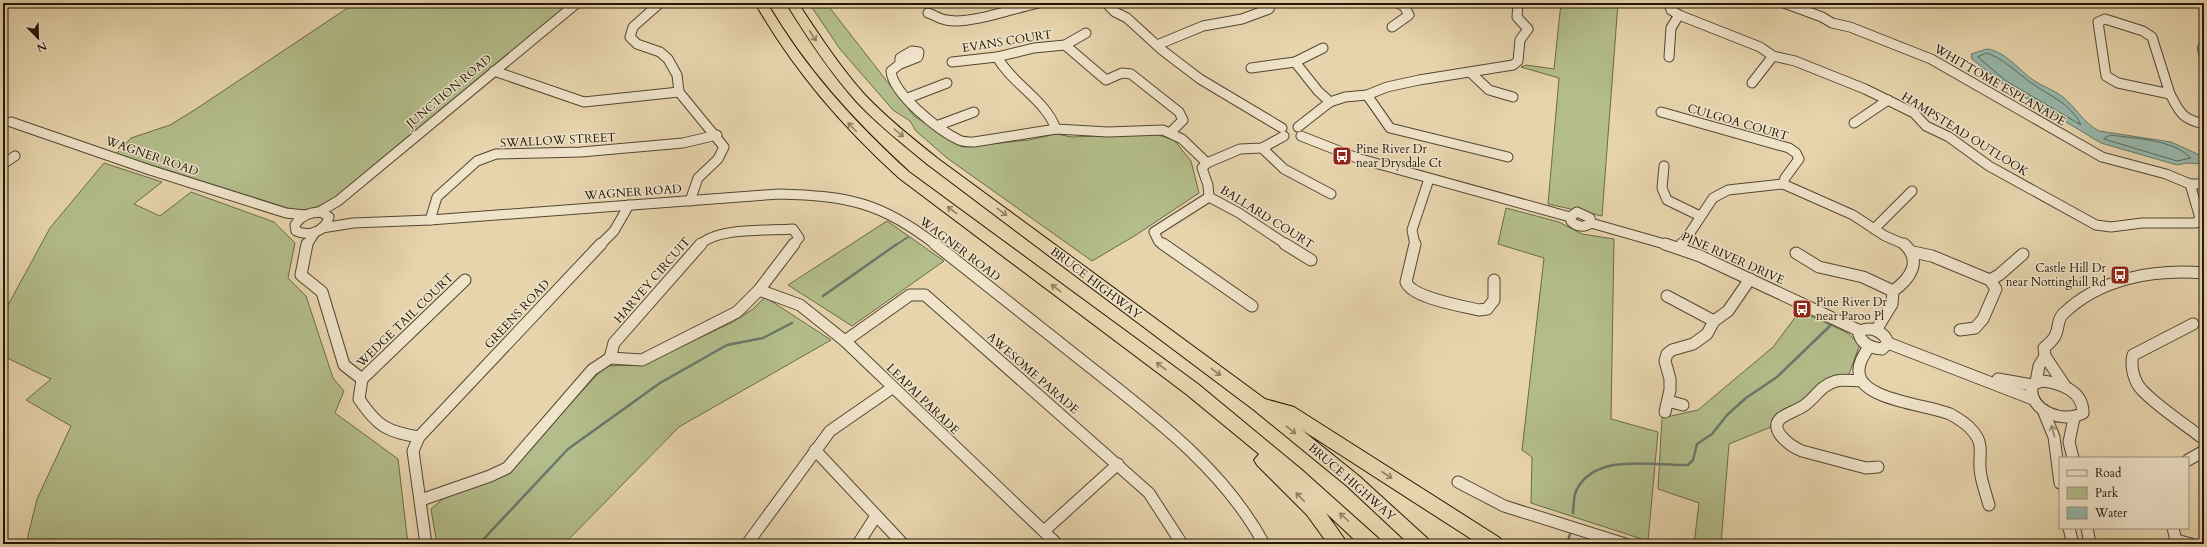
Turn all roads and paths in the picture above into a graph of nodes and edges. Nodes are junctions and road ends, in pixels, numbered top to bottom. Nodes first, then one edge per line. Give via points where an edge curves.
1 (578, 3) edge
2 (660, 3) edge
3 (761, 3) edge
4 (792, 3) edge
5 (1038, 3) edge
6 (1106, 3) edge
7 (1271, 3) edge
8 (1397, 3) edge
9 (1518, 3) edge
10 (1669, 3) edge
11 (1784, 3) edge
12 (1021, 4) edge
13 (928, 13) dead end
14 (1679, 15) junction
15 (1392, 27) dead end
16 (1086, 33) dead end
17 (1065, 45) junction
18 (1157, 45) junction
19 (1322, 48) dead end
20 (1773, 56) junction
21 (997, 57) junction
22 (1669, 57) dead end
23 (952, 62) dead end
24 (1295, 62) junction
25 (900, 64) dead end
26 (1251, 68) dead end
27 (494, 71) junction
28 (1471, 73) junction
29 (947, 83) dead end
30 (1752, 83) dead end
31 (679, 92) junction
32 (2170, 94) junction
33 (1368, 95) junction
34 (1513, 97) dead end
35 (908, 98) junction
36 (1888, 100) junction
37 (1330, 102) junction
38 (974, 112) dead end
39 (1661, 112) dead end
40 (11, 122) dead end
41 (1854, 123) dead end
42 (2204, 124) edge
43 (939, 125) junction
44 (1056, 129) junction
45 (1300, 131) junction
46 (1171, 132) junction
47 (1283, 132) junction
48 (717, 135) junction
49 (1262, 148) junction
50 (15, 156) dead end
51 (1508, 157) dead end
52 (1207, 163) junction
53 (3, 164) edge
54 (1664, 166) dead end
55 (1429, 180) junction
56 (1783, 184) junction
57 (2190, 184) junction
58 (2204, 184) edge
59 (1912, 190) dead end
60 (1331, 194) dead end
61 (1209, 197) junction
62 (338, 201) junction
63 (690, 201) junction
64 (629, 206) junction
65 (319, 212) junction
66 (286, 213) junction
67 (305, 215) junction
68 (1700, 216) junction
69 (329, 217) junction
70 (430, 220) junction
71 (353, 223) junction
72 (296, 224) junction
73 (1874, 229) junction
74 (318, 230) junction
75 (304, 234) junction
76 (306, 245) junction
77 (1680, 248) junction
78 (1913, 252) junction
79 (1796, 253) dead end
80 (2023, 254) dead end
81 (1311, 260) dead end
82 (2204, 273) edge
83 (1750, 279) junction
84 (465, 280) dead end
85 (1494, 280) dead end
86 (1990, 280) junction
87 (759, 290) junction
88 (1893, 291) junction
89 (1667, 296) dead end
90 (1252, 306) dead end
91 (1714, 321) junction
92 (2193, 324) dead end
93 (1876, 330) junction
94 (1960, 330) dead end
95 (1860, 331) junction
96 (845, 340) junction
97 (1888, 343) junction
98 (1869, 346) junction
99 (2045, 356) junction
100 (610, 358) junction
101 (1975, 374) junction
102 (362, 380) junction
103 (1861, 381) junction
104 (2034, 384) junction
105 (2065, 386) junction
106 (892, 388) junction
107 (1192, 389) junction
108 (2033, 399) junction
109 (1260, 405) junction
110 (1683, 405) dead end
111 (2041, 408) junction
112 (2074, 418) junction
113 (419, 437) junction
114 (2203, 437) edge
115 (815, 450) junction
116 (2204, 450) edge
117 (2073, 457) edge
118 (2189, 459) edge
119 (1118, 464) junction
120 (1878, 467) dead end
121 (2059, 475) edge
122 (1458, 482) dead end
123 (421, 500) junction
124 (1990, 505) dead end
125 (876, 516) junction
126 (2069, 529) edge
127 (2087, 529) edge
128 (1044, 531) junction
129 (2175, 537) edge
130 (426, 544) edge
131 (747, 544) edge
132 (858, 544) edge
133 (903, 544) edge
134 (1057, 544) edge
135 (1182, 544) edge
136 (1264, 544) edge
137 (1339, 544) edge
138 (1372, 544) edge
139 (1421, 544) edge
140 (1494, 544) edge
141 (1625, 544) edge
142 (2073, 544) edge
143 (2090, 544) edge
144 (2191, 544) edge

1 - 27 street, JUNCTION ROAD
2 - 31 street via 633,27 630,37 636,44 660,52 670,59 680,86
107 -> 3 highway via 904,175 866,141 810,79 788,49
4 -> 109 highway, BRUCE HIGHWAY via 816,41 861,98 932,162
5 - 12 street
6 - 18 street
7 - 18 street via 1269,9 1257,14 1203,26
8 - 15 street via 1404,6 1409,15
9 - 28 street via 1517,16 1528,29 1520,40 1518,61 1508,66
10 - 14 street, HAMPSTEAD OUTLOOK via 1670,10
11 - 57 street, WHITTOME ESPLANADE via 1931,60 1995,94 2010,106 2028,113 2102,157 2166,174
12 - 13 street via 1006,13 957,20 946,20
14 - 20 street, HAMPSTEAD OUTLOOK via 1760,47
14 - 22 street via 1671,28
16 - 17 street, EVANS COURT
17 - 21 street, EVANS COURT via 1034,48
17 - 46 street via 1106,80 1122,73 1131,74 1179,112 1183,120
18 - 47 street via 1209,85
19 - 24 street
20 - 30 street
20 - 36 street, HAMPSTEAD OUTLOOK via 1795,61
21 - 23 street, EVANS COURT
21 - 44 street via 1005,72 1052,118
24 - 26 street
24 - 37 street
25 - 35 street via 889,75
27 - 31 street via 584,102
27 - 62 street, JUNCTION ROAD
28 - 33 street via 1419,80 1388,87
28 - 34 street via 1488,91
29 - 35 street
31 - 48 street
32 - 32 street via 2152,37 2143,31 2105,19 2099,20 2106,76 2118,83
32 - 42 street via 2180,115
33 - 37 street via 1344,97
33 - 51 street via 1390,128
35 - 43 street via 916,109
36 - 41 street
36 - 57 street, HAMPSTEAD OUTLOOK via 1914,113 1926,126 1949,137 1990,166 2096,226 2196,223 2200,218
37 - 45 street
38 - 43 street
39 - 56 street, CULGOA COURT via 1789,148 1799,158
40 - 66 street, WAGNER ROAD
43 - 44 street via 954,137 966,142
44 - 46 street
45 - 47 street via 1293,138
45 - 47 street via 1290,125
45 - 55 street via 1316,144
46 - 52 street via 1183,139
47 - 49 street
48 - 63 street via 724,147 722,155 700,175 692,190
48 - 70 street, SWALLOW STREET via 683,143 581,152 496,154 477,161 437,197
49 - 52 street via 1240,149
49 - 60 street via 1269,159
50 - 53 street
52 - 61 street via 1202,168
54 - 68 street via 1661,184 1664,197
55 - 77 street, PINE RIVER DRIVE via 1570,217 1571,221 1580,227 1591,223
55 - 85 street via 1412,230 1414,247 1407,274 1408,286 1418,294 1479,310 1492,305
56 - 68 street via 1720,193 1713,198
56 - 73 street via 1853,215
57 - 58 street, WHITTOME ESPLANADE
59 - 73 street
61 - 81 street, BALLARD COURT
61 - 90 street via 1158,229 1154,236
62 - 65 street, JUNCTION ROAD
62 - 69 street, JUNCTION ROAD
63 - 64 street, WAGNER ROAD
63 - 136 street, WAGNER ROAD via 779,194 850,200 883,211 919,232 1140,407 1199,459 1242,506
64 - 70 street, WAGNER ROAD
64 - 113 street, GREENS ROAD via 614,231
65 - 67 street, JUNCTION ROAD
65 - 69 street
66 - 67 street, WAGNER ROAD
66 - 72 street
67 - 72 street
68 - 77 street
69 - 71 street, WAGNER ROAD
69 - 74 street, JUNCTION ROAD
70 - 71 street, WAGNER ROAD
71 - 74 street, WAGNER ROAD
72 - 75 street, JUNCTION ROAD via 296,231
73 - 78 street via 1904,244
74 - 75 street
74 - 76 street, JUNCTION ROAD
75 - 76 street, JUNCTION ROAD
76 - 102 street, JUNCTION ROAD via 301,275 322,292 344,365
77 - 83 street, PINE RIVER DRIVE
78 - 86 street via 1932,256
78 - 88 street via 1915,261 1907,278
79 - 88 street via 1823,269 1860,276
80 - 86 street via 2005,267 2000,275
82 - 99 street via 2185,271 2123,280 2084,298 2061,316 2057,334 2044,348
83 - 91 street via 1728,312
83 - 95 street, PINE RIVER DRIVE
84 - 102 street, WEDGE TAIL COURT
86 - 94 street via 1996,289 1983,319 1975,328
87 - 96 street, LEAPAI PARADE via 800,305
87 - 100 street, HARVEY CIRCUIT via 737,312 642,360
87 - 100 street, HARVEY CIRCUIT via 799,238 793,230 718,234 706,239 614,343
88 - 93 street via 1892,304
89 - 91 street
91 - 110 street via 1706,334 1693,344 1667,354 1670,379 1666,406
92 - 114 street via 2141,350 2133,355 2132,361 2137,384 2141,390
93 - 95 street via 1867,328
93 - 97 street via 1886,337
95 - 98 street via 1861,341
96 - 106 street, LEAPAI PARADE
96 - 119 street, AWESOME PARADE via 910,295 925,295
97 - 98 street via 1882,348
97 - 101 street
98 - 103 street via 1858,368
99 - 104 street
99 - 105 street
100 - 123 street via 592,370 507,468
101 - 104 street
101 - 108 street
102 - 113 street via 359,399 368,414 389,433
103 - 120 street via 1837,381 1819,389 1806,404 1780,419 1777,425 1778,432 1792,447 1802,451 1866,468
103 - 124 street via 1880,394 1952,415 1969,427 1981,443 1980,470
104 - 105 street via 2049,381
104 - 108 street via 2030,389
105 - 112 street via 2083,402 2083,413
106 - 115 street via 830,431
106 - 128 street, LEAPAI PARADE
137 -> 107 highway via 1308,505 1209,410
138 -> 107 highway via 1296,475
108 - 111 street
109 -> 139 highway, BRUCE HIGHWAY via 1353,481
109 -> 140 highway via 1288,412
111 - 112 street via 2057,417
121 -> 111 street via 2053,428
112 - 117 street via 2069,442
113 - 123 street via 413,451
114 - 116 street via 2199,443
115 - 125 street
115 - 131 street
116 - 118 street
119 - 128 street
119 - 135 street, AWESOME PARADE via 1148,493
122 - 141 street via 1504,506
123 - 130 street
125 - 132 street
125 - 133 street
126 - 142 street
127 - 143 street
128 - 134 street, LEAPAI PARADE
129 - 144 street

